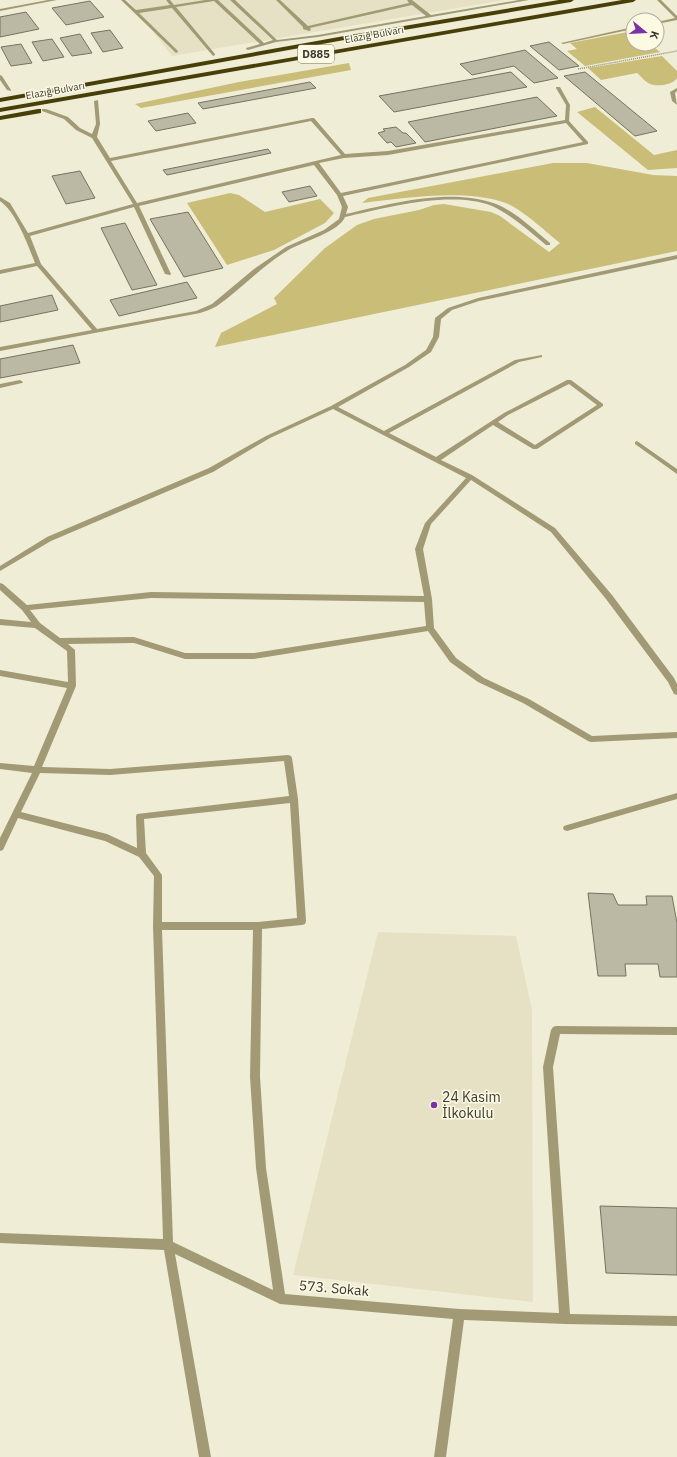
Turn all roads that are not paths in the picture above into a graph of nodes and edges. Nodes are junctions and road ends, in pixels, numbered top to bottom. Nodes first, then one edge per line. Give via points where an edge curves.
1 (55, 0) edge
2 (123, 0) edge
3 (168, 0) edge
4 (214, 0) edge
5 (232, 0) edge
6 (278, 0) edge
7 (491, 0) edge
8 (527, 0) edge
9 (571, 0) edge
10 (633, 0) edge
11 (659, 0) edge
12 (411, 2) edge
13 (496, 4) junction
14 (174, 6) junction
15 (0, 10) edge
16 (135, 12) junction
17 (430, 17) junction
18 (677, 18) edge
19 (665, 21) edge
20 (305, 28) junction
21 (625, 30) edge
22 (318, 36) junction
23 (350, 37) junction
24 (276, 41) junction
25 (563, 43) dead end
26 (262, 44) junction
27 (364, 46) junction
28 (248, 49) junction
29 (176, 52) dead end
30 (213, 55) junction
31 (0, 76) edge
32 (86, 77) dead end
33 (558, 88) dead end
34 (17, 89) dead end
35 (677, 89) edge
36 (9, 90) junction
37 (0, 92) edge
38 (0, 100) edge
39 (96, 101) junction
40 (677, 104) edge
41 (0, 110) edge
42 (44, 110) junction
43 (0, 118) edge
44 (567, 121) junction
45 (94, 137) junction
46 (344, 156) junction
47 (108, 160) junction
48 (315, 162) junction
49 (340, 195) junction
50 (0, 198) edge
51 (136, 205) junction
52 (343, 216) junction
53 (27, 234) junction
54 (548, 244) dead end
55 (677, 257) edge
56 (38, 264) junction
57 (0, 272) edge
58 (168, 274) dead end
59 (96, 331) junction
60 (0, 348) edge
61 (540, 356) dead end
62 (20, 382) dead end
63 (0, 386) edge
64 (333, 407) junction
65 (493, 422) junction
66 (385, 433) junction
67 (637, 443) dead end
68 (436, 460) junction
69 (677, 472) edge
70 (470, 477) junction
71 (0, 569) edge
72 (0, 586) edge
73 (428, 599) junction
74 (25, 608) junction
75 (0, 622) edge
76 (37, 625) junction
77 (430, 628) junction
78 (58, 640) junction
79 (0, 673) edge
80 (72, 686) junction
81 (677, 692) edge
82 (677, 735) edge
83 (0, 766) edge
84 (37, 770) junction
85 (677, 796) edge
86 (294, 799) junction
87 (16, 814) junction
88 (567, 828) dead end
89 (0, 847) edge
90 (142, 854) junction
91 (157, 926) junction
92 (258, 926) junction
93 (677, 1031) edge
94 (0, 1238) edge
95 (168, 1245) junction
96 (280, 1299) junction
97 (459, 1314) junction
98 (565, 1319) junction
99 (677, 1321) edge
100 (205, 1457) edge
101 (440, 1457) edge

1 - 15 street
2 - 16 street
3 - 14 street
4 - 14 street
4 - 26 street
5 - 24 street
6 - 20 street
7 - 13 street
8 - 13 street
9 - 23 highway, Elazığ Bulvarı / D885
10 - 27 highway, Elazığ Bulvarı / D885
11 - 18 street
12 - 17 street
12 - 20 street
13 - 17 street
14 - 16 street
14 - 30 street
16 - 29 street
17 - 22 street
18 - 19 street
20 - 22 street
21 - 25 street
22 - 24 street
23 - 28 highway
23 - 38 highway, Elazığ Bulvarı / D885
24 - 26 street
26 - 28 street
27 - 39 highway via 215,79
27 - 41 highway, Elazığ Bulvarı / D885
28 - 30 highway
30 - 32 highway
31 - 36 street
33 - 44 street via 568,105
34 - 36 highway
35 - 40 street via 672,92
36 - 37 highway
39 - 42 highway
39 - 45 street via 98,124
42 - 43 highway
42 - 45 street via 66,118 78,129
44 - 46 street via 388,153
44 - 49 street via 586,143
45 - 47 street
46 - 47 street via 312,119
46 - 48 street
47 - 51 street
48 - 49 street
48 - 51 street
49 - 52 street via 345,206
50 - 53 street via 8,204
51 - 53 street
51 - 58 street
52 - 54 street via 419,201 472,200 492,205 510,214
52 - 59 street via 342,220 326,231 288,248 256,270 214,306 198,312
53 - 56 street
55 - 64 street via 478,300 450,309 438,318 436,336 429,351
56 - 57 street
56 - 59 street
59 - 60 street
61 - 66 street via 517,361
62 - 63 street
64 - 66 street
64 - 71 street via 268,436 211,470 49,539
65 - 65 street via 535,448 601,405 569,381
65 - 68 street
66 - 68 street
67 - 69 street
68 - 70 street
70 - 73 street via 428,522 419,549
70 - 81 street via 553,530 609,597 671,680
72 - 74 street
73 - 74 street via 152,595
73 - 77 street
74 - 76 street
75 - 76 street
76 - 78 street
77 - 78 street via 254,656 185,656 134,640
77 - 82 street via 453,660 481,680 526,701 591,739
78 - 80 street via 71,650
79 - 80 street
80 - 84 street
83 - 84 street
84 - 86 street via 110,772 288,758
84 - 87 street
85 - 88 street
86 - 90 street via 140,816
86 - 92 street via 302,921
87 - 89 street
87 - 90 street via 106,838
90 - 91 street via 158,875
91 - 92 street
91 - 95 street
92 - 96 street via 255,1077 262,1168
93 - 98 street via 556,1030 548,1067
94 - 95 street, 573. Sokak
95 - 96 street, 573. Sokak
95 - 100 street
96 - 97 street, 573. Sokak
97 - 98 street, 573. Sokak
97 - 101 street
98 - 99 street, 573. Sokak

